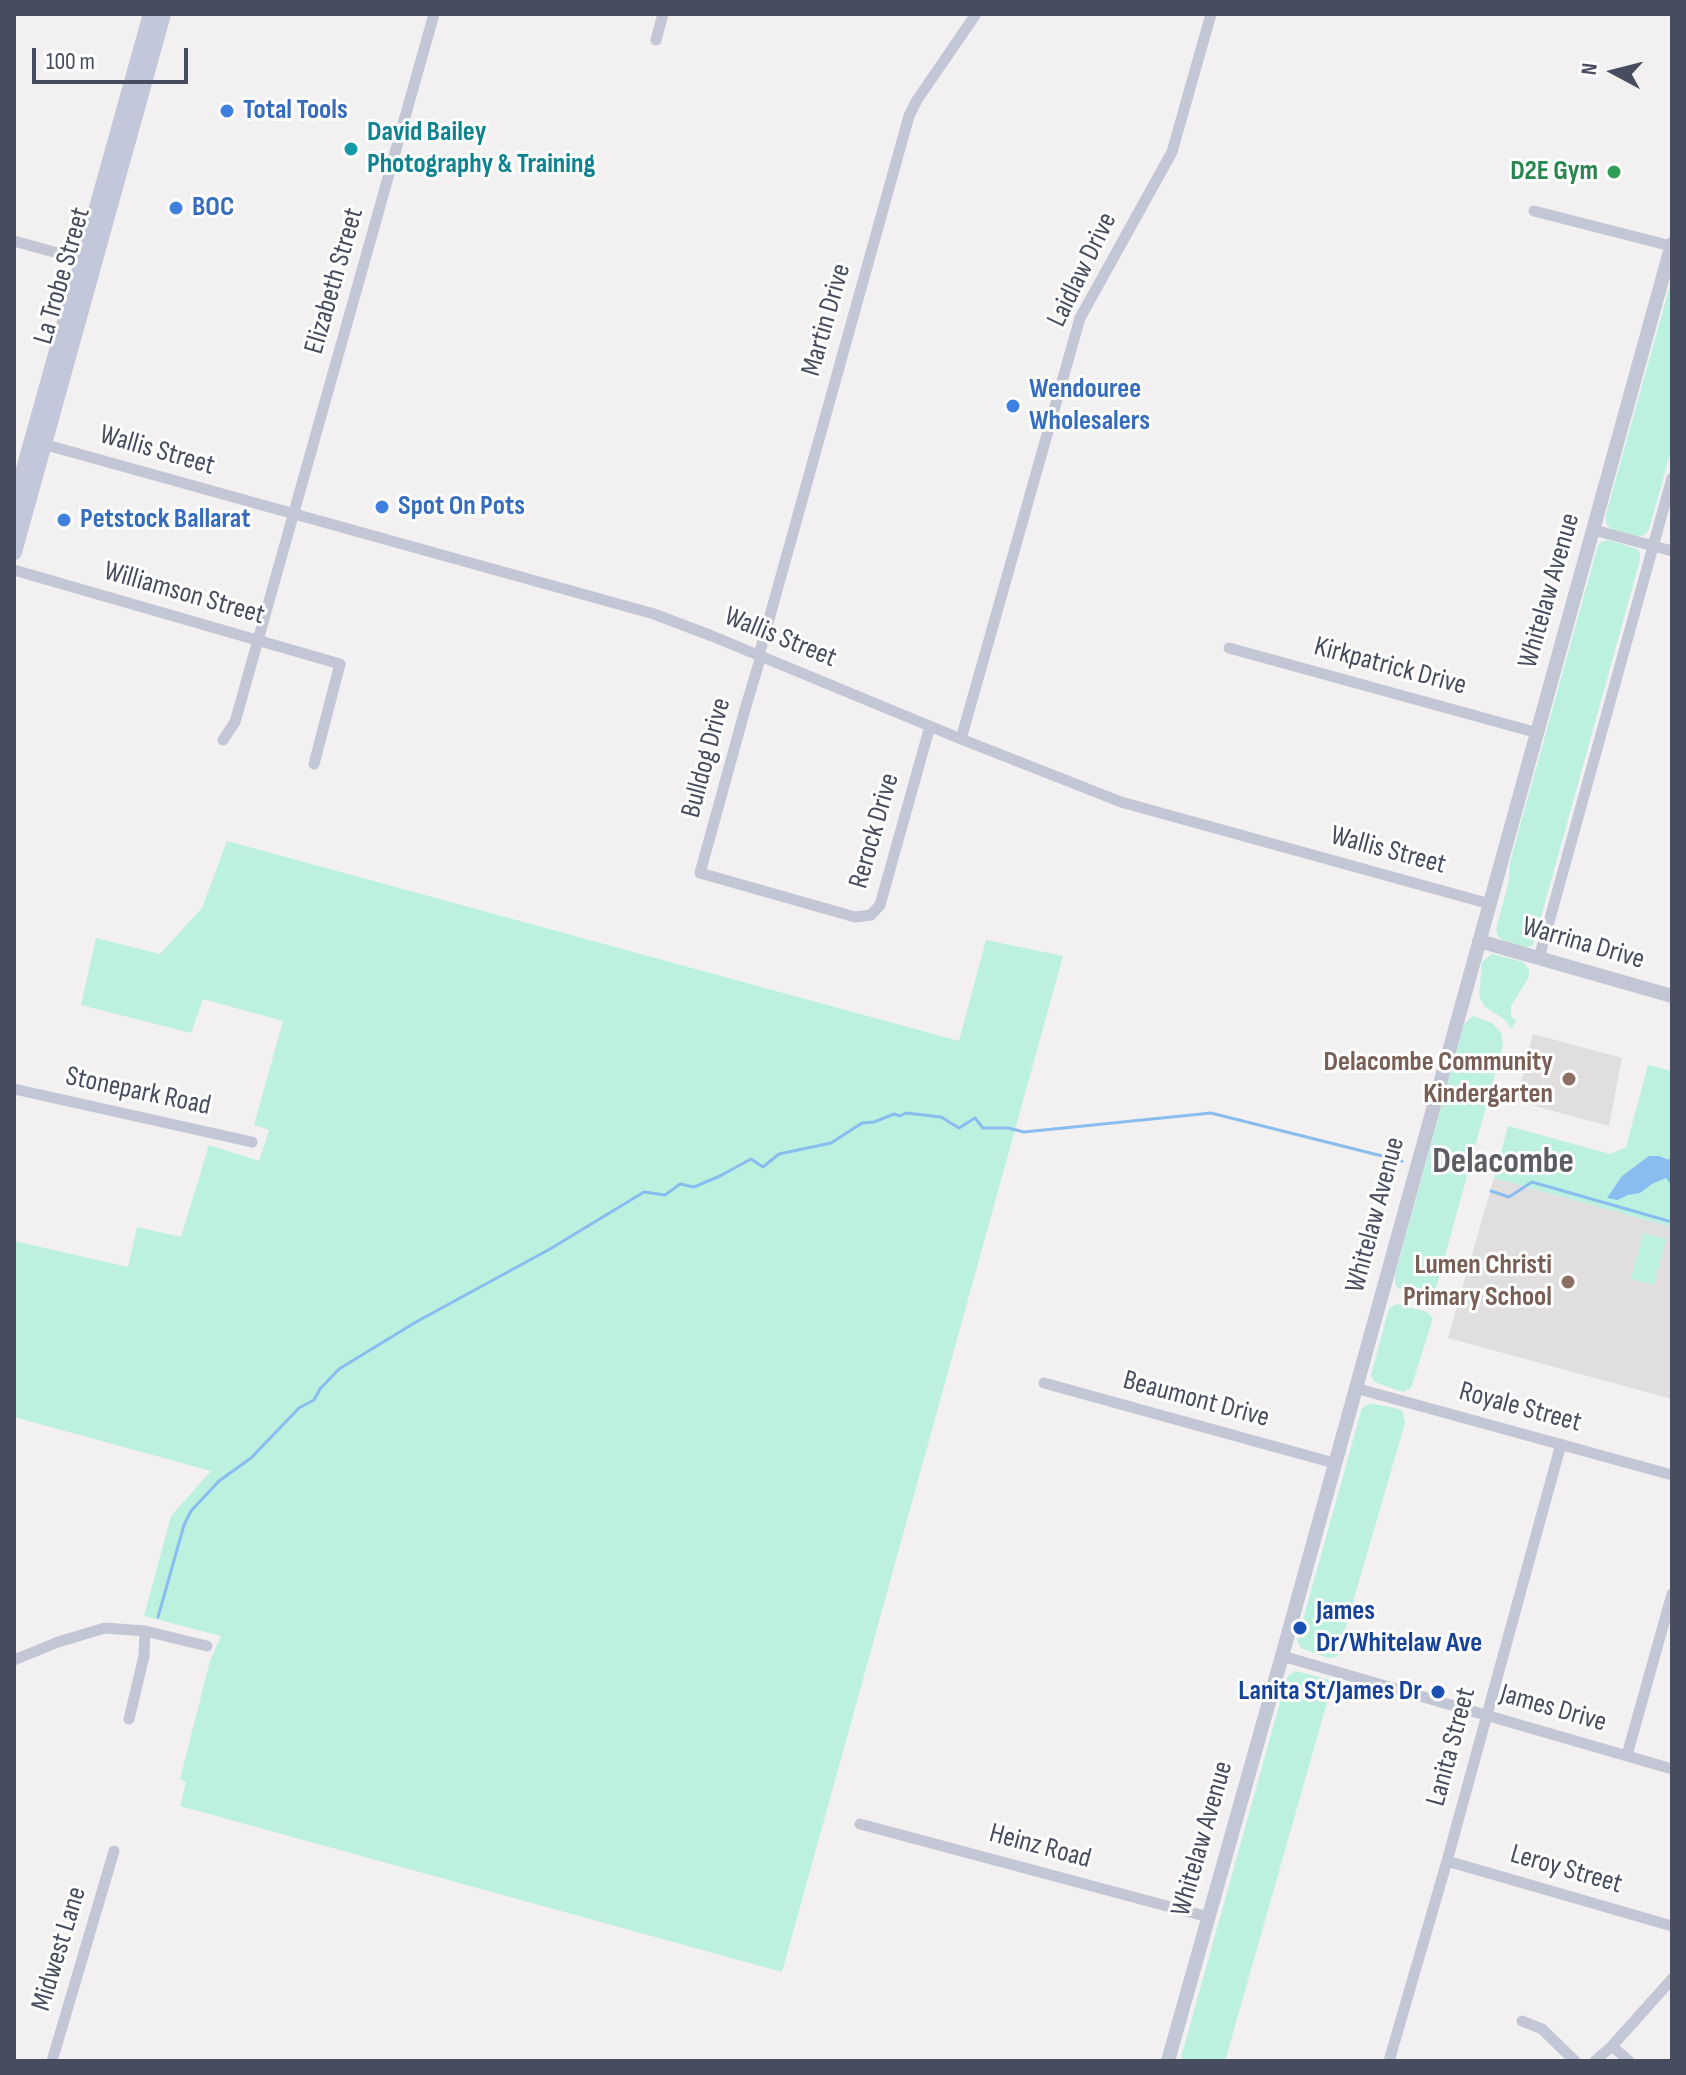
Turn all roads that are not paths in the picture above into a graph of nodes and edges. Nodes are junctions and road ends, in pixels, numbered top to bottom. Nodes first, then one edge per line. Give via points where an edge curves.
1 (151, 14) edge
2 (163, 14) edge
3 (434, 14) edge
4 (663, 14) edge
5 (976, 14) edge
6 (1211, 14) edge
7 (656, 40) dead end
8 (1534, 211) dead end
9 (14, 241) edge
10 (1672, 245) edge
11 (88, 262) junction
12 (37, 443) junction
13 (1672, 478) edge
14 (14, 505) edge
15 (294, 514) junction
16 (1594, 530) junction
17 (1653, 546) junction
18 (1672, 551) edge
19 (14, 552) edge
20 (14, 570) edge
21 (258, 640) junction
22 (1229, 648) dead end
23 (760, 655) junction
24 (930, 726) junction
25 (1538, 733) junction
26 (961, 739) junction
27 (223, 740) dead end
28 (314, 764) dead end
29 (700, 873) joint
30 (1490, 904) junction
31 (1479, 941) junction
32 (1539, 958) junction
33 (1672, 996) edge
34 (14, 1089) edge
35 (252, 1142) dead end
36 (1044, 1383) dead end
37 (1355, 1388) junction
38 (1561, 1444) junction
39 (1334, 1463) junction
40 (1672, 1475) edge
41 (1672, 1594) edge
42 (1669, 1618) edge
43 (145, 1631) junction
44 (207, 1646) dead end
45 (1282, 1656) junction
46 (14, 1660) edge
47 (1486, 1714) junction
48 (129, 1719) dead end
49 (1627, 1755) junction
50 (1672, 1769) edge
51 (860, 1824) dead end
52 (114, 1851) dead end
53 (1447, 1861) junction
54 (1208, 1917) junction
55 (1672, 1926) edge
56 (1672, 1979) edge
57 (1522, 2021) dead end
58 (1612, 2046) junction
59 (52, 2061) edge
60 (1168, 2061) edge
61 (1389, 2061) edge
62 (1575, 2061) edge
63 (1595, 2061) edge
64 (1629, 2061) edge

1 - 11 main road, La Trobe Street
2 - 11 main road, La Trobe Street
3 - 15 street, Elizabeth Street
4 - 7 street
5 - 23 street, Martin Drive via 909,116
6 - 26 street, Laidlaw Drive via 1172,152 1076,327
8 - 10 street
9 - 11 street
10 - 16 street, Whitelaw Avenue
11 - 12 main road, La Trobe Street
12 - 14 main road, La Trobe Street
12 - 15 street, Wallis Street
12 - 19 main road, La Trobe Street
13 - 17 street
15 - 21 street, Elizabeth Street
15 - 23 street, Wallis Street via 654,614
16 - 17 street
16 - 25 street, Whitelaw Avenue
17 - 18 street
17 - 32 street
20 - 21 street, Williamson Street
21 - 27 street, Elizabeth Street via 235,722
21 - 28 street, Williamson Street via 340,664
22 - 25 street, Kirkpatrick Drive
23 - 24 street, Wallis Street
23 - 29 street, Bulldog Drive
24 - 26 street, Wallis Street
24 - 29 street, Rerock Drive via 880,905 871,915 855,917
25 - 30 street, Whitelaw Avenue
26 - 30 street, Wallis Street via 1121,802
30 - 31 street, Whitelaw Avenue
31 - 32 street, Warrina Drive
31 - 37 street, Whitelaw Avenue
32 - 33 street, Warrina Drive
34 - 35 street, Stonepark Road
36 - 39 street, Beaumont Drive
37 - 38 street, Royale Street
37 - 39 street, Whitelaw Avenue
38 - 40 street, Royale Street
38 - 47 street, Lanita Street
39 - 45 street, Whitelaw Avenue
41 - 42 street
42 - 49 street
43 - 44 street
43 - 46 street via 105,1628
43 - 48 street
45 - 47 street, James Drive
45 - 54 street, Whitelaw Avenue
47 - 49 street, James Drive
47 - 53 street, Lanita Street
49 - 50 street, James Drive
51 - 54 street, Heinz Road
52 - 59 street, Midwest Lane
53 - 55 street, Leroy Street
53 - 61 street, Lanita Street
54 - 60 street, Whitelaw Avenue
56 - 58 street
57 - 62 street via 1542,2029
58 - 63 street
58 - 64 street

